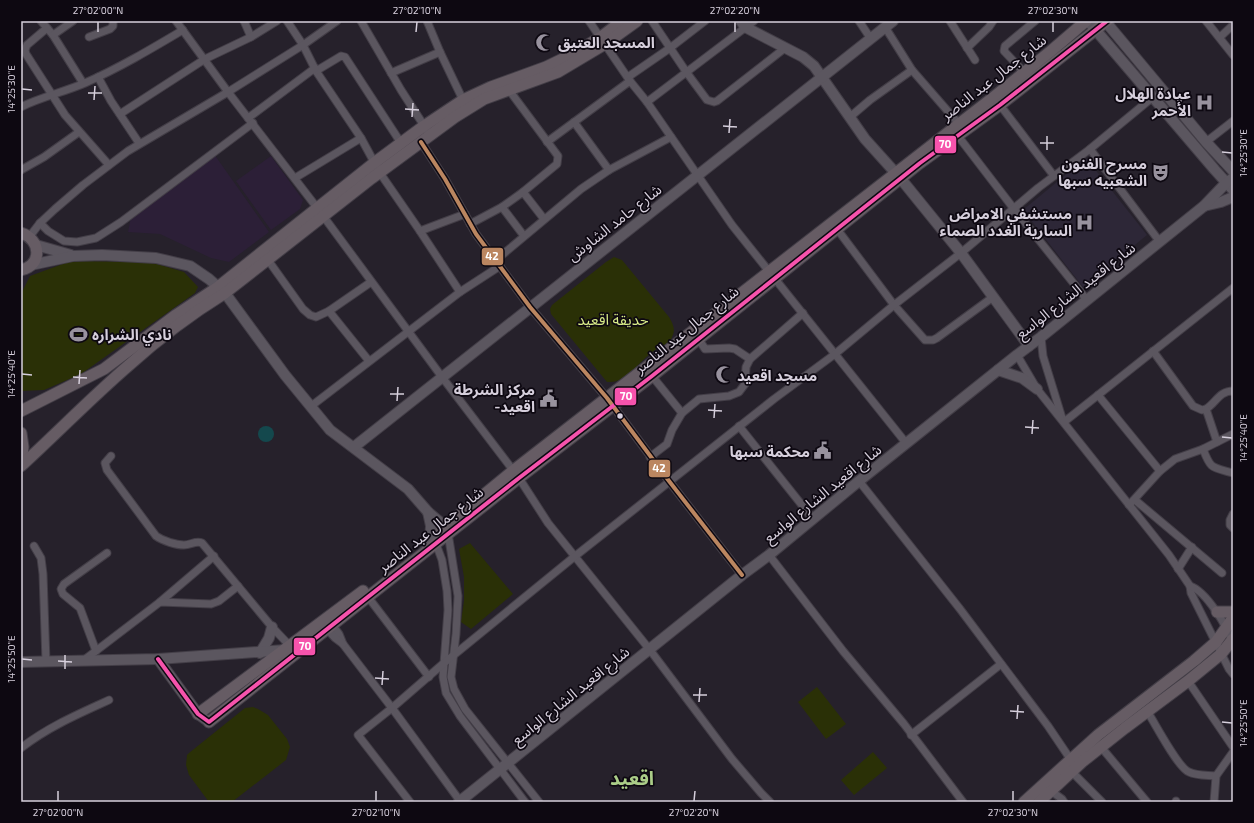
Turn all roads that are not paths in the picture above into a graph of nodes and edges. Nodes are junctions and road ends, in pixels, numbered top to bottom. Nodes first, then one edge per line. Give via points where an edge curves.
1 (41, 21) edge
2 (73, 21) edge
3 (113, 21) edge
4 (176, 21) edge
5 (244, 21) edge
6 (277, 21) edge
7 (287, 21) edge
8 (338, 21) edge
9 (361, 21) edge
10 (427, 21) edge
11 (589, 21) edge
12 (622, 21) edge
13 (637, 21) edge
14 (652, 21) edge
15 (705, 21) edge
16 (754, 21) edge
17 (859, 21) edge
18 (950, 21) edge
19 (993, 21) edge
20 (1035, 21) edge
21 (1087, 21) edge
22 (1106, 21) edge
23 (1206, 21) edge
24 (743, 24) edge
25 (889, 24) edge
26 (1233, 25) edge
27 (47, 28) junction
28 (183, 30) junction
29 (1096, 30) junction
30 (53, 35) junction
31 (89, 37) dead end
32 (251, 37) junction
33 (1220, 37) junction
34 (871, 38) junction
35 (603, 41) junction
36 (303, 45) junction
37 (670, 48) junction
38 (785, 48) junction
39 (967, 48) junction
40 (440, 52) junction
41 (1233, 55) edge
42 (205, 59) junction
43 (975, 60) dead end
44 (315, 70) junction
45 (912, 70) junction
46 (1024, 72) junction
47 (392, 73) junction
48 (687, 73) junction
49 (98, 77) junction
50 (823, 77) junction
51 (629, 79) junction
52 (84, 83) junction
53 (509, 90) junction
54 (228, 92) junction
55 (51, 95) junction
56 (1153, 98) junction
57 (463, 100) junction
58 (647, 102) junction
59 (1000, 105) junction
60 (21, 107) edge
61 (120, 114) junction
62 (850, 117) junction
63 (250, 120) junction
64 (1233, 121) edge
65 (574, 122) junction
66 (959, 124) junction
67 (424, 126) junction
68 (79, 132) junction
69 (958, 136) junction
70 (670, 137) junction
71 (361, 138) junction
72 (426, 139) junction
73 (547, 142) junction
74 (1206, 142) junction
75 (139, 143) junction
76 (401, 143) junction
77 (1090, 149) junction
78 (109, 165) junction
79 (377, 168) junction
80 (21, 170) edge
81 (609, 170) junction
82 (1233, 171) edge
83 (697, 176) junction
84 (898, 176) junction
85 (1054, 176) junction
86 (294, 178) junction
87 (1231, 184) edge
88 (523, 192) junction
89 (1233, 197) edge
90 (1204, 206) junction
91 (502, 207) junction
92 (1014, 209) junction
93 (320, 213) junction
94 (465, 214) junction
95 (544, 219) junction
96 (40, 223) junction
97 (470, 224) junction
98 (836, 229) junction
99 (420, 231) junction
100 (27, 235) edge
101 (524, 236) junction
102 (1160, 242) junction
103 (961, 253) junction
104 (73, 256) junction
105 (268, 260) junction
106 (498, 263) junction
107 (24, 270) edge
108 (771, 275) junction
109 (371, 282) junction
110 (1233, 288) edge
111 (222, 290) junction
112 (460, 292) junction
113 (992, 297) junction
114 (1087, 300) junction
115 (894, 305) junction
116 (530, 307) junction
117 (329, 311) junction
118 (803, 313) junction
119 (408, 332) junction
120 (1041, 337) junction
121 (698, 338) junction
122 (1029, 346) junction
123 (1153, 351) junction
124 (835, 354) junction
125 (1017, 355) junction
126 (750, 359) junction
127 (369, 361) junction
128 (998, 370) junction
129 (652, 376) junction
130 (442, 377) junction
131 (1037, 389) junction
132 (1233, 391) edge
133 (1098, 395) junction
134 (610, 402) junction
135 (310, 407) junction
136 (1206, 409) junction
137 (21, 411) edge
138 (682, 413) junction
139 (1064, 422) junction
140 (739, 426) junction
141 (21, 433) edge
142 (1233, 434) edge
143 (1217, 442) junction
144 (906, 443) junction
145 (354, 447) junction
146 (1203, 449) junction
147 (111, 456) dead end
148 (650, 457) junction
149 (21, 465) edge
150 (1160, 471) junction
151 (1233, 473) edge
152 (517, 474) junction
153 (668, 481) junction
154 (859, 481) junction
155 (1132, 503) junction
156 (428, 512) junction
157 (1233, 514) edge
158 (813, 519) junction
159 (1233, 528) edge
160 (446, 530) junction
161 (433, 541) junction
162 (34, 546) dead end
163 (1192, 547) junction
164 (107, 553) dead end
165 (214, 556) junction
166 (574, 556) junction
167 (769, 556) junction
168 (1178, 569) junction
169 (1222, 573) dead end
170 (742, 575) junction
171 (238, 586) junction
172 (1190, 586) junction
173 (368, 597) junction
174 (160, 602) junction
175 (1216, 612) junction
176 (1233, 612) edge
177 (1233, 618) edge
178 (327, 624) junction
179 (272, 627) junction
180 (1226, 627) junction
181 (1216, 642) junction
182 (1233, 642) edge
183 (650, 650) junction
184 (96, 651) junction
185 (289, 651) junction
186 (260, 653) junction
187 (1221, 654) junction
188 (452, 657) junction
189 (158, 659) junction
190 (84, 661) junction
191 (21, 662) edge
192 (46, 662) junction
193 (444, 663) junction
194 (1001, 664) junction
195 (1233, 674) edge
196 (429, 677) junction
197 (1188, 681) junction
198 (109, 700) dead end
199 (392, 708) junction
200 (1147, 711) junction
201 (198, 714) junction
202 (209, 722) joint
203 (912, 735) junction
204 (1101, 747) junction
205 (1233, 747) edge
206 (21, 748) edge
207 (1233, 752) edge
208 (508, 764) junction
209 (1072, 766) junction
210 (500, 770) junction
211 (1216, 776) junction
212 (1051, 791) junction
213 (410, 802) edge
214 (460, 802) edge
215 (525, 802) edge
216 (539, 802) edge
217 (770, 802) edge
218 (963, 802) edge
219 (1024, 802) edge
220 (1039, 802) edge
221 (1064, 802) edge
222 (1102, 802) edge
223 (1147, 802) edge
224 (1214, 802) edge

1 - 27 street
2 - 30 street
3 - 31 street via 110,29
4 - 28 street
5 - 32 street
6 - 32 street
7 - 36 street
8 - 36 street
9 - 47 street
10 - 40 street
11 - 35 street
12 - 35 main road
13 - 35 main road
14 - 37 street
15 - 37 street
16 - 24 street
17 - 34 street
18 - 39 street
19 - 39 street
20 - 46 street via 1005,46 1004,51
21 - 29 street
21 - 46 main road, شارع جمال عبد الناصر
22 - 29 main road, شارع جمال عبد الناصر
22 - 74 street
23 - 33 street
24 - 38 street
24 - 48 street
25 - 34 street, شارع حامد الشاوش
25 - 45 street
26 - 33 street
27 - 30 street
27 - 55 street via 27,45 25,50
28 - 42 street
28 - 49 street
29 - 56 street
29 - 59 main road, شارع جمال عبد الناصر
30 - 52 street
32 - 42 street
33 - 41 street
34 - 50 street, شارع حامد الشاوش
35 - 51 street
35 - 53 main road via 558,72
35 - 57 main road via 546,68 491,87
36 - 44 street
36 - 54 street
37 - 48 street
37 - 51 street
38 - 48 street via 714,102 708,100
38 - 50 street via 809,61
39 - 43 street
40 - 47 street
40 - 57 street
42 - 54 street
42 - 61 street
44 - 63 street
44 - 71 street
44 - 76 street via 341,56 345,57
45 - 62 street
45 - 66 street
46 - 66 main road, شارع جمال عبد الناصر
47 - 67 street
48 - 58 street
49 - 52 street
49 - 61 street
50 - 62 street
50 - 83 street, شارع حامد الشاوش
51 - 58 street
51 - 65 street
52 - 55 street
53 - 72 main road via 484,99
53 - 73 street
54 - 63 street
54 - 75 street
55 - 60 street
55 - 68 street
56 - 77 street
56 - 87 street
57 - 67 main road
58 - 70 street
59 - 69 main road, شارع جمال عبد الناصر
59 - 85 street
61 - 75 street
62 - 84 street
63 - 86 street
63 - 96 street via 121,222 96,238 77,242 64,241
64 - 74 street
65 - 73 street
65 - 81 street
66 - 84 main road, شارع جمال عبد الناصر
67 - 72 street
67 - 76 main road
68 - 78 street
68 - 80 street
69 - 84 main road, شارع جمال عبد الناصر
69 - 92 street
70 - 81 street
70 - 83 street
71 - 79 street
71 - 86 street
72 - 79 main road
72 - 94 street
73 - 88 street via 558,156 557,164
74 - 82 street
75 - 78 street
76 - 79 main road
77 - 85 street
77 - 102 street
78 - 96 street
79 - 93 main road
79 - 99 street
81 - 95 street
83 - 108 street
83 - 116 street, شارع حامد الشاوش
84 - 98 main road, شارع جمال عبد الناصر
84 - 103 street
84 - 108 main road, شارع جمال عبد الناصر
85 - 92 street
86 - 93 street
87 - 90 street, شارع اقعيد الشارع الواسع
88 - 91 street
88 - 95 street
89 - 90 street
90 - 102 street, شارع اقعيد الشارع الواسع
91 - 97 street
91 - 101 street
92 - 103 street
92 - 114 street
93 - 105 main road
93 - 109 street
93 - 111 main road via 282,236
94 - 97 street
94 - 99 street
95 - 101 street
96 - 100 street
97 - 106 street
98 - 108 main road, شارع جمال عبد الناصر
98 - 115 street
99 - 112 street
100 - 104 street
100 - 107 main road via 36,256
101 - 106 street
102 - 114 street, شارع اقعيد الشارع الواسع
103 - 113 street
103 - 115 street
104 - 107 street
104 - 111 street via 134,256 166,260 190,266
105 - 111 main road
105 - 117 street via 292,295 310,315 316,317
106 - 112 street
106 - 116 street
108 - 118 street
108 - 121 main road, شارع جمال عبد الناصر
108 - 134 main road, شارع جمال عبد الناصر
109 - 117 street
109 - 119 street
110 - 123 street
111 - 135 street
111 - 137 main road via 176,315 104,369
111 - 149 main road via 128,365
112 - 119 street
113 - 115 street via 937,338 929,340 925,340
113 - 122 street
114 - 120 street, شارع اقعيد الشارع الواسع
115 - 124 street
116 - 130 street, شارع حامد الشاوش
116 - 134 street
117 - 127 street
118 - 124 street
118 - 126 street
119 - 127 street
119 - 130 street
120 - 122 street, شارع اقعيد الشارع الواسع
120 - 139 street via 1043,356
121 - 126 street via 705,349 735,349
121 - 129 main road, شارع جمال عبد الناصر
122 - 125 street, شارع اقعيد الشارع الواسع
123 - 133 street
123 - 136 street via 1193,406
124 - 140 street
124 - 144 street
125 - 128 street, شارع اقعيد الشارع الواسع
125 - 131 street
126 - 138 street via 746,368 745,384 739,392 729,396 699,399
127 - 135 street
128 - 131 street via 1022,378
128 - 144 street, شارع اقعيد الشارع الواسع
129 - 134 main road, شارع جمال عبد الناصر
129 - 138 street
130 - 145 street, شارع حامد الشاوش
130 - 152 street
131 - 139 street
132 - 136 street via 1221,394
133 - 139 street
133 - 150 street
134 - 148 street
134 - 152 main road, شارع جمال عبد الناصر
135 - 145 street via 330,430
136 - 143 street
138 - 148 street via 667,444
139 - 155 street
140 - 153 street
140 - 158 street
141 - 149 main road
142 - 143 street
143 - 146 street
144 - 154 street, شارع اقعيد الشارع الواسع
145 - 156 street via 408,489
146 - 150 street via 1175,459
146 - 151 street via 1212,467
147 - 165 street via 105,463 107,470 156,536 184,545 200,542
148 - 153 street
150 - 155 street
152 - 160 main road, شارع جمال عبد الناصر
152 - 166 street via 548,523
153 - 166 street
153 - 170 street
154 - 158 street, شارع اقعيد الشارع الواسع
154 - 194 street
155 - 163 street
155 - 168 street
156 - 160 street
156 - 161 street
157 - 159 street via 1230,525
158 - 167 street, شارع اقعيد الشارع الواسع
160 - 161 main road, شارع جمال عبد الناصر
160 - 188 street via 458,596
161 - 173 main road, شارع جمال عبد الناصر
161 - 178 main road, شارع جمال عبد الناصر
161 - 193 street via 442,560 447,590
162 - 192 street via 41,558 43,574
163 - 168 street
163 - 169 street
164 - 184 street via 64,584 61,589 63,594 80,608
165 - 171 street
165 - 174 street
166 - 183 street
166 - 188 street
167 - 170 street, شارع اقعيد الشارع الواسع
167 - 203 street
168 - 172 street
170 - 183 street, شارع اقعيد الشارع الواسع
171 - 174 street via 211,604
171 - 179 street
172 - 175 street via 1198,588
172 - 181 street via 1191,594
173 - 178 main road, شارع جمال عبد الناصر
173 - 196 street
174 - 184 street
175 - 176 main road
175 - 180 street
177 - 180 main road
178 - 185 main road, شارع جمال عبد الناصر
178 - 199 street via 335,638 343,644
179 - 185 street
179 - 186 street
180 - 181 main road
180 - 182 street
181 - 187 street
181 - 209 main road via 1098,735
182 - 187 main road
183 - 208 street, شارع اقعيد الشارع الواسع
183 - 217 street via 732,759
184 - 190 street
185 - 186 street
185 - 201 main road, شارع جمال عبد الناصر
185 - 202 main road, شارع جمال عبد الناصر
186 - 189 street
187 - 195 street
187 - 197 main road
188 - 193 street
188 - 208 street via 451,677 458,698
189 - 190 street
189 - 201 street
190 - 192 street
191 - 192 street
193 - 196 street
193 - 210 street via 446,693 452,705
194 - 203 street
194 - 209 street via 1048,726
196 - 199 street
197 - 200 main road
197 - 205 street
198 - 206 street via 54,726
199 - 213 street via 358,735
199 - 214 street
200 - 204 main road
200 - 211 street via 1184,769 1190,773
201 - 202 street
203 - 218 street
204 - 209 main road
204 - 223 street
207 - 211 street
208 - 210 street, شارع اقعيد الشارع الواسع
208 - 216 street
209 - 212 main road
209 - 219 main road
209 - 222 street
210 - 214 street, شارع اقعيد الشارع الواسع
210 - 215 street
211 - 224 street
212 - 220 main road
212 - 221 street

